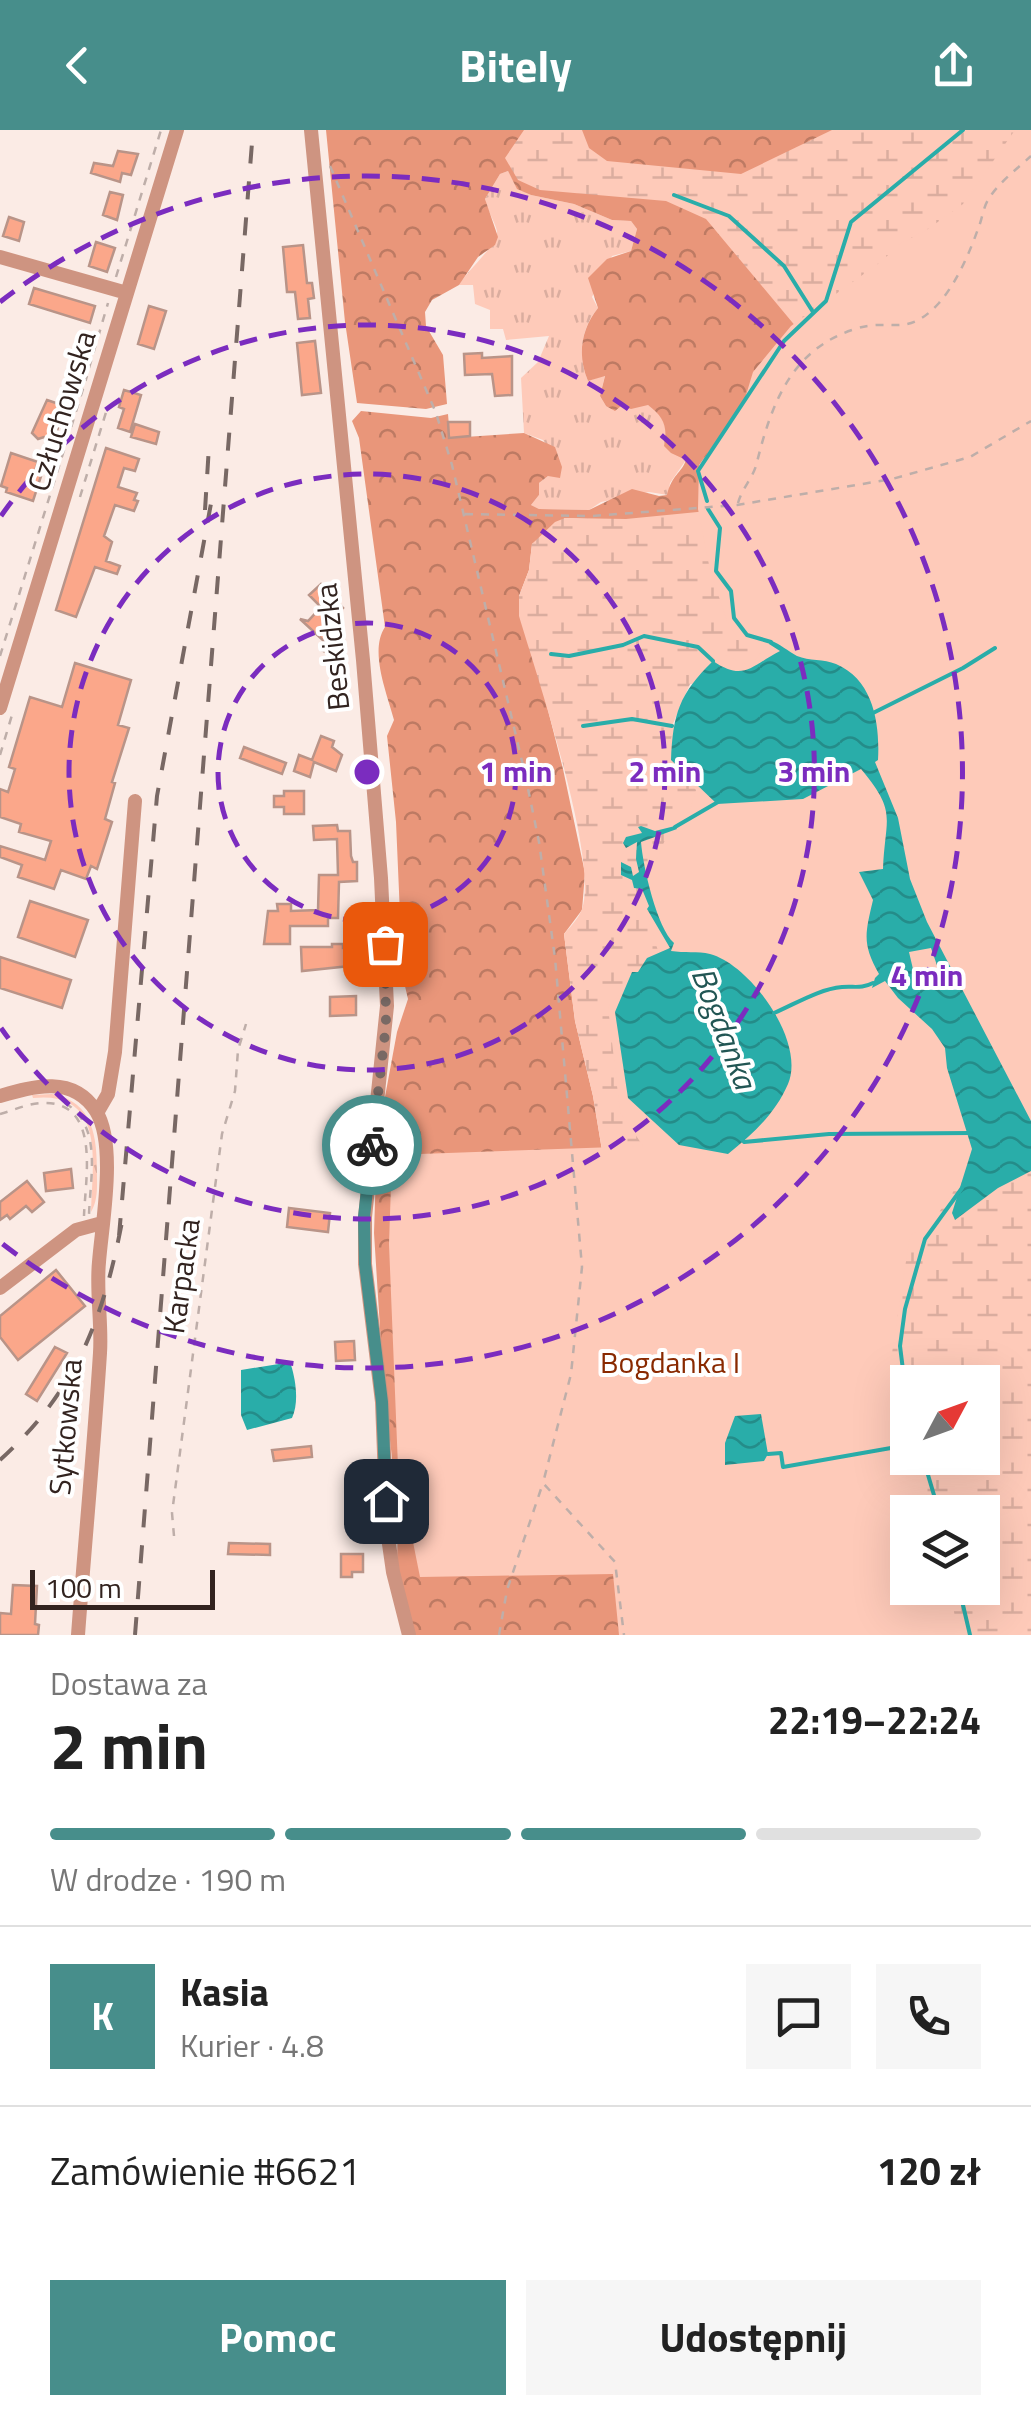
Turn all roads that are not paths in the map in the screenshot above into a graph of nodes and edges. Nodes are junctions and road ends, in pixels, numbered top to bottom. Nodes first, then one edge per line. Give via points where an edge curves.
1 (177, 130) edge
2 (311, 130) edge
3 (0, 256) edge
4 (119, 291) junction
5 (0, 708) edge
6 (134, 801) dead end
7 (0, 1096) edge
8 (97, 1112) junction
9 (92, 1225) junction
10 (0, 1288) edge
11 (78, 1635) edge
12 (408, 1635) edge

1 - 4 street, Człuchowska
2 - 12 street, Beskidzka via 381,878 387,1006 365,1264 382,1402 388,1530
3 - 4 street
4 - 5 street, Człuchowska
6 - 8 street via 116,1052 108,1094
7 - 8 street via 54,1085 78,1094
8 - 9 street, Sytkowska via 105,1147
9 - 10 street
9 - 11 street, Sytkowska via 100,1354

